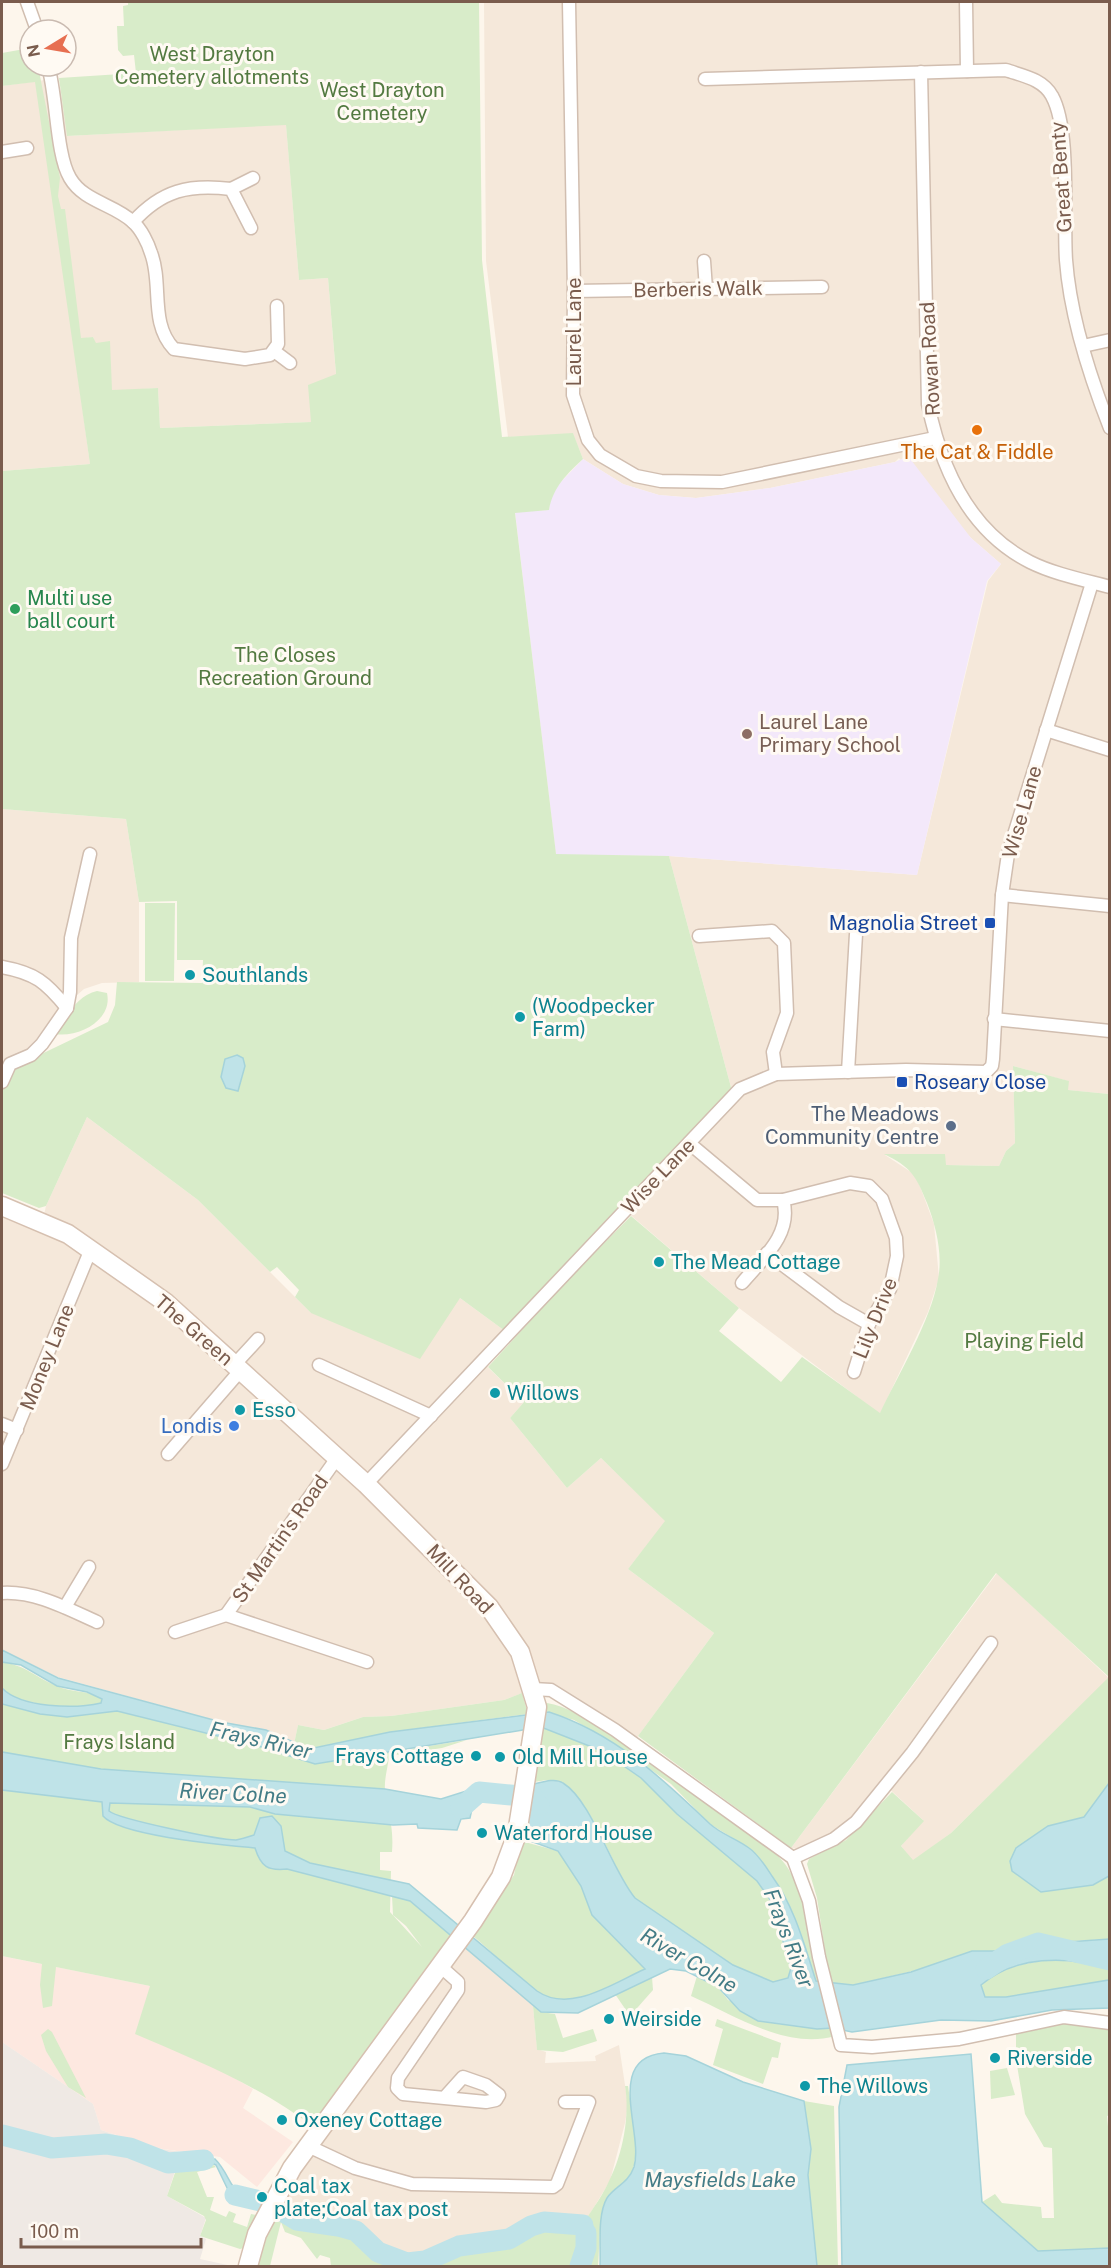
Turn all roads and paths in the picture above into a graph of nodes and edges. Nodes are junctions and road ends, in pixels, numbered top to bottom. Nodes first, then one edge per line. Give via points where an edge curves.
1 (27, 2) edge
2 (569, 2) edge
3 (966, 2) edge
4 (33, 18) edge
5 (967, 71) junction
6 (921, 72) junction
7 (50, 78) edge
8 (705, 79) dead end
9 (27, 148) dead end
10 (2, 152) edge
11 (253, 178) dead end
12 (231, 189) junction
13 (133, 222) junction
14 (251, 228) dead end
15 (704, 261) dead end
16 (822, 287) dead end
17 (706, 289) junction
18 (574, 291) junction
19 (277, 306) dead end
20 (1110, 340) edge
21 (1083, 346) junction
22 (274, 351) junction
23 (290, 363) dead end
24 (1110, 428) edge
25 (935, 438) junction
26 (1092, 583) junction
27 (1110, 587) edge
28 (1046, 730) junction
29 (1110, 750) edge
30 (90, 854) dead end
31 (1002, 895) junction
32 (1110, 906) edge
33 (856, 934) dead end
34 (699, 936) dead end
35 (2, 967) edge
36 (67, 1008) junction
37 (994, 1019) junction
38 (1110, 1031) edge
39 (6, 1063) edge
40 (848, 1072) junction
41 (776, 1074) junction
42 (2, 1082) edge
43 (689, 1143) junction
44 (783, 1200) junction
45 (2, 1206) edge
46 (91, 1249) junction
47 (767, 1252) junction
48 (742, 1282) dead end
49 (869, 1324) junction
50 (258, 1339) dead end
51 (319, 1365) dead end
52 (238, 1368) junction
53 (854, 1372) dead end
54 (431, 1416) junction
55 (2, 1424) edge
56 (17, 1430) junction
57 (168, 1454) dead end
58 (337, 1458) junction
59 (2, 1464) edge
60 (366, 1484) junction
61 (89, 1568) dead end
62 (2, 1593) edge
63 (65, 1607) junction
64 (226, 1615) junction
65 (97, 1622) dead end
66 (175, 1632) dead end
67 (991, 1643) dead end
68 (367, 1662) dead end
69 (535, 1698) junction
70 (793, 1858) junction
71 (440, 1966) junction
72 (1110, 2023) edge
73 (445, 2097) dead end
74 (565, 2102) dead end
75 (308, 2146) junction
76 (248, 2266) edge

1 - 4 street
2 - 18 street, Laurel Lane
3 - 5 street
5 - 6 street, Great Benty
5 - 21 street, Great Benty via 1006,70 1040,82 1053,96 1065,168 1066,261
6 - 8 street, Great Benty
6 - 25 street, Rowan Road via 928,404
7 - 13 street via 70,179 91,199
9 - 10 street
11 - 12 street
12 - 13 street via 187,188 172,193 158,198
12 - 14 street
13 - 22 street via 153,259 161,325 174,349 244,358 258,358
15 - 17 street
16 - 17 street, Berberis Walk
17 - 18 street, Berberis Walk
18 - 25 street, Laurel Lane via 573,395 588,440 600,455 636,476 661,481 722,482
19 - 22 street via 278,340
20 - 21 street
21 - 24 street, Great Benty
22 - 23 street
25 - 26 street, Rowan Road via 953,485 1002,545 1031,562
26 - 27 street, Rowan Road
26 - 28 street, Wise Lane
28 - 29 street
28 - 31 street, Wise Lane via 1008,854
30 - 36 street via 71,938
31 - 32 street
31 - 37 street, Wise Lane
33 - 40 street
34 - 41 street via 772,931 784,943 787,1014 773,1052
35 - 36 street via 48,984
36 - 39 street via 31,1055
37 - 38 street
37 - 40 street, Wise Lane via 993,1062 986,1072
39 - 42 street
40 - 41 street, Wise Lane
41 - 43 street, Wise Lane via 740,1089
43 - 44 street, Lily Drive via 748,1195 757,1200
43 - 54 street, Wise Lane
44 - 47 street via 786,1222
44 - 49 street, Lily Drive via 850,1184 869,1186 882,1199 896,1238 897,1256 890,1289
45 - 46 street, The Green via 68,1234
46 - 52 street, The Green via 165,1302
46 - 56 street, Money Lane
47 - 48 street
47 - 49 street via 838,1307
49 - 53 street, Lily Drive
50 - 52 street
51 - 54 street
52 - 57 street
52 - 58 street, The Green
54 - 60 street, Wise Lane
55 - 56 street
56 - 59 street, Money Lane
58 - 60 street, The Green
58 - 64 street, St Martin's Road
60 - 69 street, Mill Road via 489,1607 520,1652
61 - 63 street
62 - 63 street via 21,1592
63 - 65 street
64 - 66 street
64 - 68 street, St Martin's Road
67 - 70 street via 912,1753 855,1822 834,1839
69 - 70 street via 551,1690 615,1730
69 - 71 street via 517,1834 501,1877
70 - 72 street via 809,1900 841,2045 872,2047 959,2039 1064,2017
71 - 73 street via 458,1982 458,1990 396,2082 403,2094
71 - 75 street
74 - 75 street via 589,2103 554,2187 412,2184 355,2168
75 - 76 street via 271,2204

